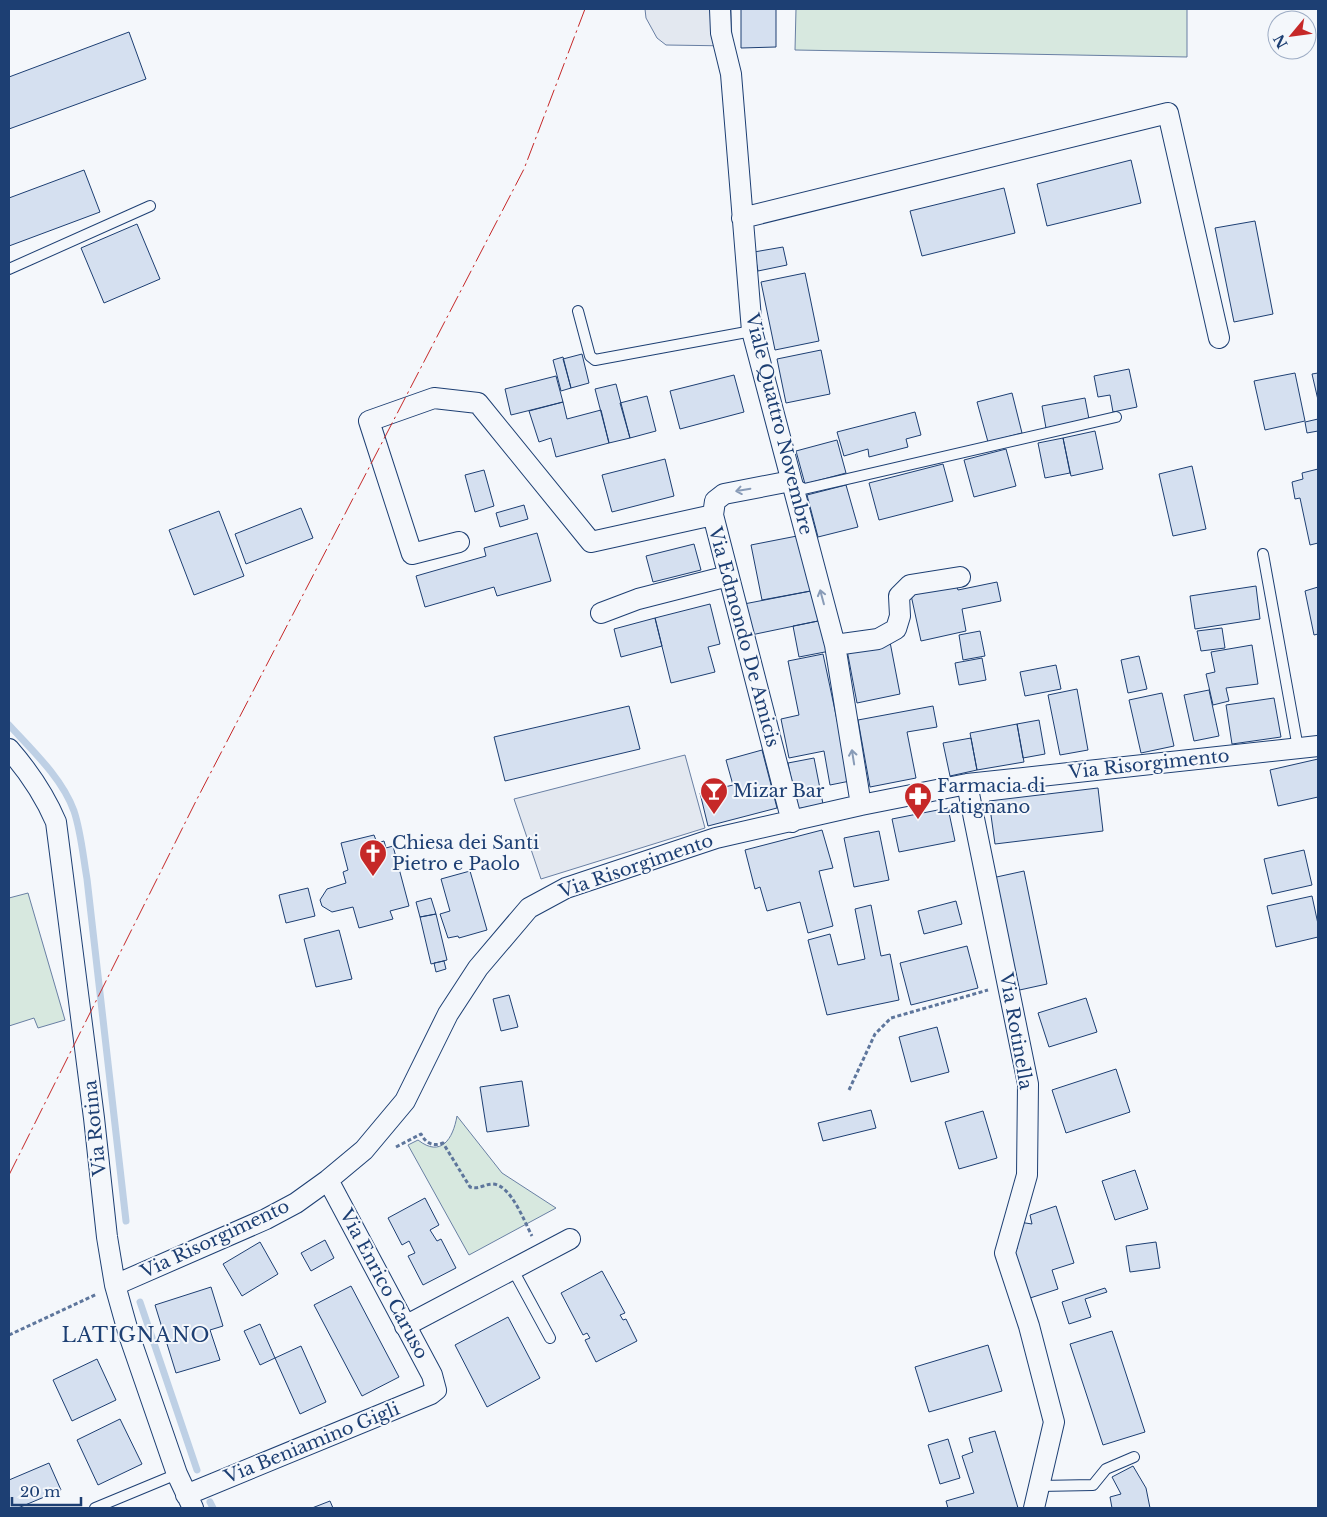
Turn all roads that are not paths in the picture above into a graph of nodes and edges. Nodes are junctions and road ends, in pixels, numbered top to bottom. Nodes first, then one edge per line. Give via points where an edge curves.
1 (720, 9) edge
2 (150, 206) dead end
3 (742, 218) junction
4 (9, 269) edge
5 (578, 311) dead end
6 (752, 331) junction
7 (1219, 338) dead end
8 (1116, 417) dead end
9 (791, 482) junction
10 (713, 515) junction
11 (459, 542) dead end
12 (1263, 554) dead end
13 (728, 576) junction
14 (960, 577) dead end
15 (602, 613) dead end
16 (835, 645) junction
17 (1318, 746) edge
18 (1298, 748) junction
19 (9, 749) edge
20 (968, 784) junction
21 (861, 805) junction
22 (792, 822) junction
23 (328, 1180) junction
24 (570, 1239) dead end
25 (513, 1270) junction
26 (115, 1285) junction
27 (405, 1326) junction
28 (550, 1338) dead end
29 (436, 1390) joint
30 (1134, 1456) dead end
31 (177, 1474) junction
32 (1039, 1486) junction
33 (190, 1501) edge
34 (95, 1508) edge
35 (1034, 1508) edge

1 - 3 street, Viale Quattro Novembre via 732,74
2 - 4 lane
3 - 6 street, Viale Quattro Novembre
3 - 7 street via 1168,113
5 - 6 lane via 590,356 595,360
6 - 9 street, Viale Quattro Novembre
8 - 9 lane via 804,489
9 -> 10 street, Via Edmondo De Amicis via 724,494 715,501
16 -> 9 street, Viale Quattro Novembre
10 - 11 street via 590,542 478,403 434,398 369,421 412,554
10 - 13 street, Via Edmondo De Amicis
12 - 18 lane
13 - 15 street via 638,599
13 - 22 street, Via Edmondo De Amicis
14 - 16 street via 910,585 900,596 896,629 878,639
21 -> 16 street, Viale Quattro Novembre
17 - 18 street, Via Risorgimento
18 - 20 street, Via Risorgimento
19 - 26 street, Via Rotina via 47,799 56,822
20 - 21 street, Via Risorgimento
20 - 32 street, Via Rotinella via 1028,1084 1027,1175 1005,1253 1029,1326 1054,1422
21 - 22 street, Via Risorgimento
22 - 23 street, Via Risorgimento via 716,838 566,888 529,908 478,968 452,1007 405,1102 370,1143
23 - 26 street, Via Risorgimento via 266,1219
23 - 27 street, Via Enrico Caruso
24 - 25 street
25 - 27 street
25 - 28 lane
26 - 31 street, Via Rotina
27 - 29 street, Via Enrico Caruso via 432,1375
29 - 33 street, Via Beniamino Gigli
30 - 32 lane via 1106,1469 1094,1485
31 - 33 street, Via Rotina
31 - 34 lane
32 - 35 street, Via Rotinella

